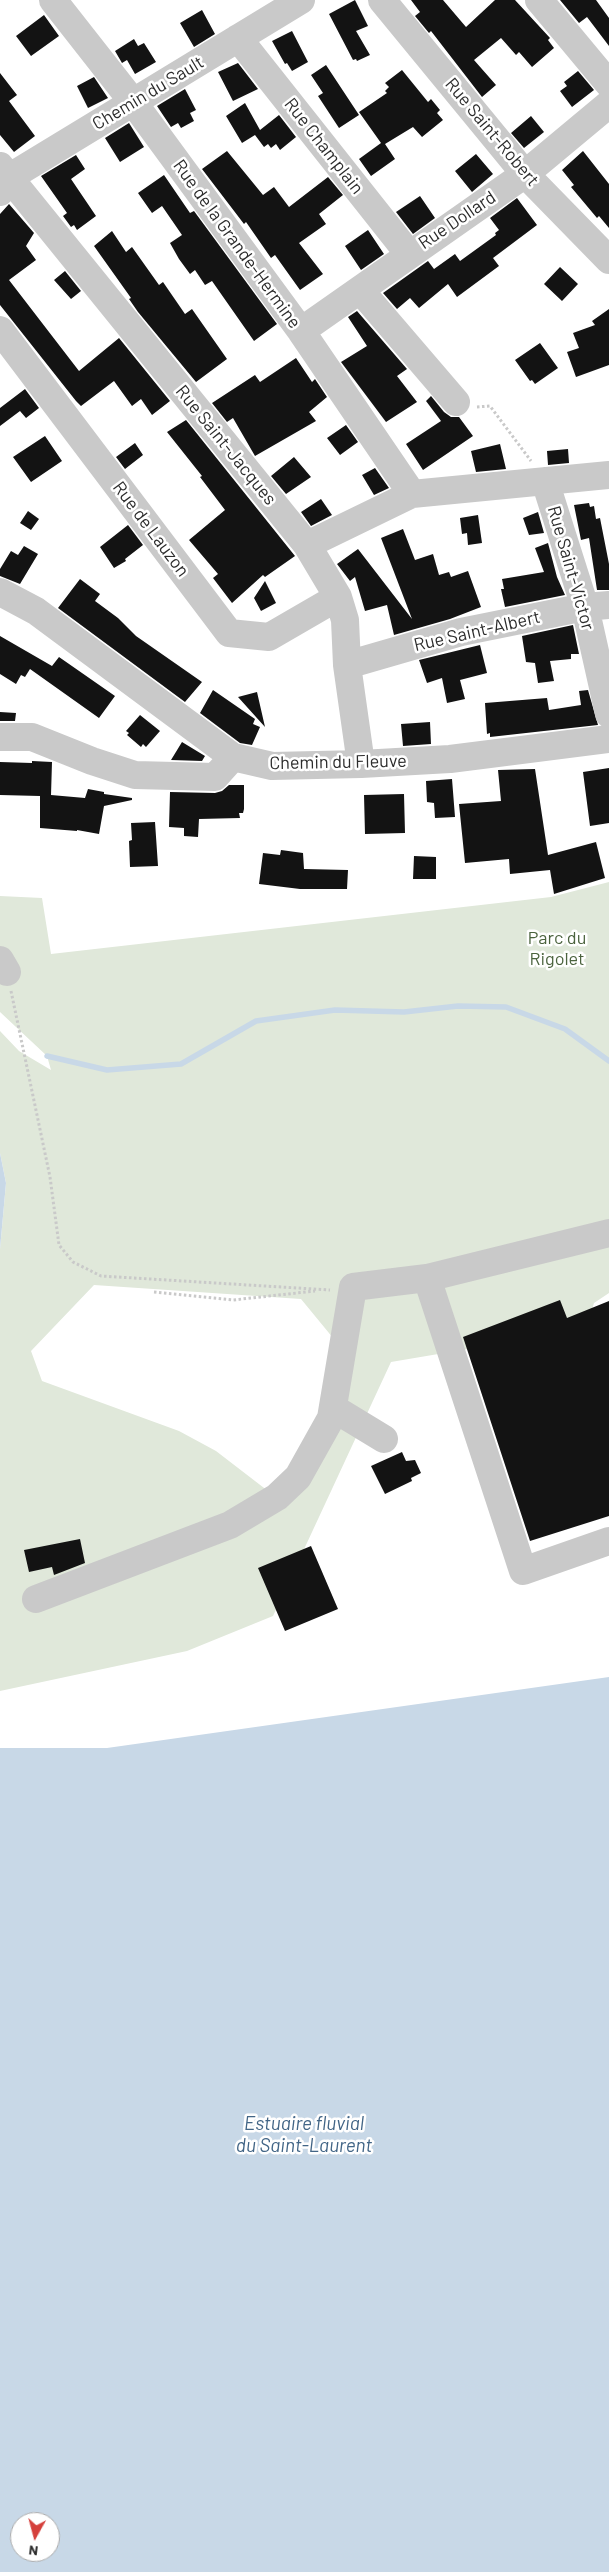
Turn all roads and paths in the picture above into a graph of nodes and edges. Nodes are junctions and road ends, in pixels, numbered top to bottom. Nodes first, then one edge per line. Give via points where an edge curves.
1 (53, 0) edge
2 (301, 0) edge
3 (382, 0) edge
4 (539, 0) edge
5 (238, 38) junction
6 (609, 84) edge
7 (133, 102) junction
8 (609, 104) edge
9 (525, 174) junction
10 (3, 178) edge
11 (409, 254) junction
12 (609, 260) edge
13 (360, 290) junction
14 (0, 330) edge
15 (301, 331) junction
16 (466, 404) joint
17 (609, 475) edge
18 (545, 480) junction
19 (412, 494) junction
20 (307, 545) junction
21 (0, 592) edge
22 (338, 597) junction
23 (597, 606) edge
24 (348, 665) junction
25 (609, 714) edge
26 (0, 736) edge
27 (609, 739) edge
28 (233, 757) junction
29 (362, 764) junction
30 (6, 976) edge
31 (609, 1233) edge
32 (427, 1278) junction
33 (345, 1290) junction
34 (154, 1292) dead end
35 (333, 1408) junction
36 (384, 1439) dead end
37 (609, 1541) edge
38 (36, 1599) dead end

1 - 7 street, Rue de la Grande-Hermine
2 - 5 street, Chemin du Sault
3 - 9 street, Rue Saint-Robert
4 - 6 street
5 - 7 street, Chemin du Sault
5 - 11 street, Rue Champlain
7 - 10 street, Chemin du Sault
7 - 15 street, Rue de la Grande-Hermine
8 - 9 street, Rue Dollard
9 - 11 street, Rue Dollard
9 - 12 street, Rue Saint-Robert
10 - 20 street, Rue Saint-Jacques
11 - 13 street, Rue Dollard
13 - 15 street, Rue Dollard
13 - 16 street
14 - 22 street, Rue de Lauzon via 229,633 269,637
15 - 19 street, Rue de la Grande-Hermine
16 - 18 path via 490,406
17 - 18 street
18 - 19 street
18 - 23 street, Rue Saint-Victor
19 - 20 street
20 - 22 street, Rue Saint-Jacques
21 - 28 street, Chemin du Fleuve via 36,611
22 - 24 street, Rue Saint-Jacques via 345,620
23 - 24 street, Rue Saint-Albert via 462,632
23 - 25 street, Rue Saint-Victor
24 - 29 street, Rue Saint-Jacques
26 - 28 street via 32,737 135,775 215,777
27 - 29 street, Chemin du Fleuve via 450,759
28 - 29 street, Chemin du Fleuve via 272,766
30 - 33 path via 50,1177 59,1245 73,1262 100,1276
31 - 32 street
32 - 33 street
32 - 37 street via 522,1571
33 - 34 path via 233,1300
33 - 35 street
35 - 36 street
35 - 38 street via 331,1418 298,1477 277,1497 230,1525

